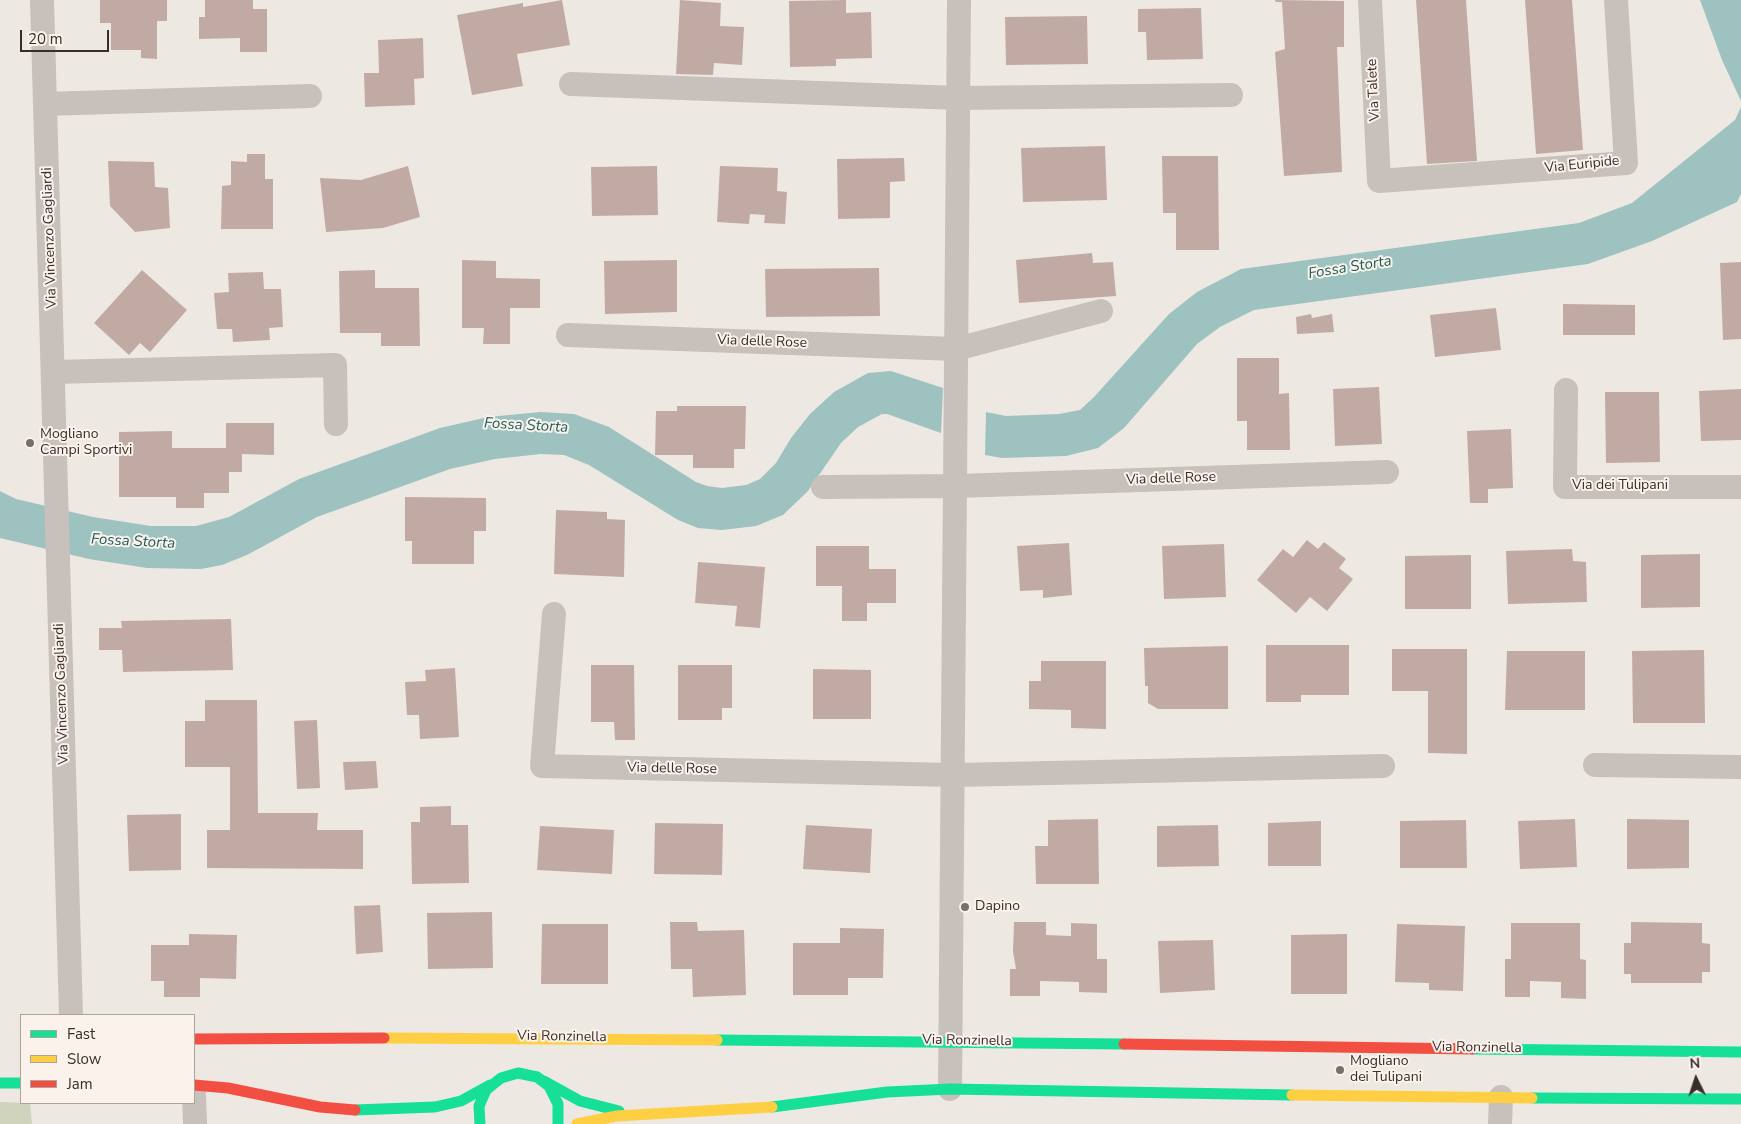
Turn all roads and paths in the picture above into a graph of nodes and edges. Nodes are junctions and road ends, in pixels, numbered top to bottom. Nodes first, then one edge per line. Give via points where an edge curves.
1 (42, 0) edge
2 (959, 0) edge
3 (1370, 0) edge
4 (1616, 0) edge
5 (571, 84) dead end
6 (1231, 95) dead end
7 (310, 96) dead end
8 (958, 98) junction
9 (45, 104) junction
10 (1378, 181) joint
11 (1101, 311) dead end
12 (568, 335) dead end
13 (956, 349) junction
14 (54, 372) junction
15 (1566, 390) dead end
16 (336, 424) dead end
17 (1387, 472) dead end
18 (823, 486) dead end
19 (956, 486) junction
20 (1741, 486) edge
21 (554, 614) dead end
22 (1595, 765) dead end
23 (1382, 766) dead end
24 (1741, 767) edge
25 (954, 775) junction
26 (71, 1014) edge
27 (195, 1039) edge
28 (952, 1041) junction
29 (1741, 1052) edge
30 (543, 1081) junction
31 (0, 1083) edge
32 (20, 1083) edge
33 (195, 1085) edge
34 (490, 1085) junction
35 (950, 1089) junction
36 (1501, 1097) junction
37 (1741, 1099) edge
38 (194, 1104) edge
39 (390, 1111) junction
40 (643, 1114) junction
41 (448, 1118) dead end
42 (195, 1124) edge
43 (480, 1124) edge
44 (558, 1124) edge
45 (577, 1124) edge
46 (1500, 1124) edge

1 - 9 street, Via Vincenzo Gagliardi
2 - 8 street
3 - 10 street, Via Talete
4 - 10 street, Via Euripide via 1626,163
5 - 8 street
6 - 8 street
7 - 9 street
8 - 13 street
9 - 14 street, Via Vincenzo Gagliardi
11 - 13 street, Via delle Rose
12 - 13 street, Via delle Rose
13 - 19 street
14 - 16 street via 335,365
14 - 26 street, Via Vincenzo Gagliardi
15 - 20 street, Via dei Tulipani via 1565,487
17 - 19 street, Via delle Rose
18 - 19 street, Via delle Rose
19 - 25 street
21 - 25 street, Via delle Rose via 542,766
22 - 24 street
23 - 25 street, Via delle Rose
25 - 28 street
27 - 28 street, Via Ronzinella via 512,1037
28 - 29 street, Via Ronzinella
28 - 35 street
30 - 34 street via 530,1074 518,1073 504,1076
30 - 40 street via 580,1101
30 - 44 street via 557,1100
31 - 32 street
33 - 39 street via 228,1088 320,1108
34 - 39 street via 474,1096 447,1105
34 - 43 street via 480,1101
35 - 36 street
35 - 40 street via 887,1092 757,1109
36 - 37 street
36 - 46 street
38 - 42 street
39 - 41 street
40 - 45 street via 604,1117

